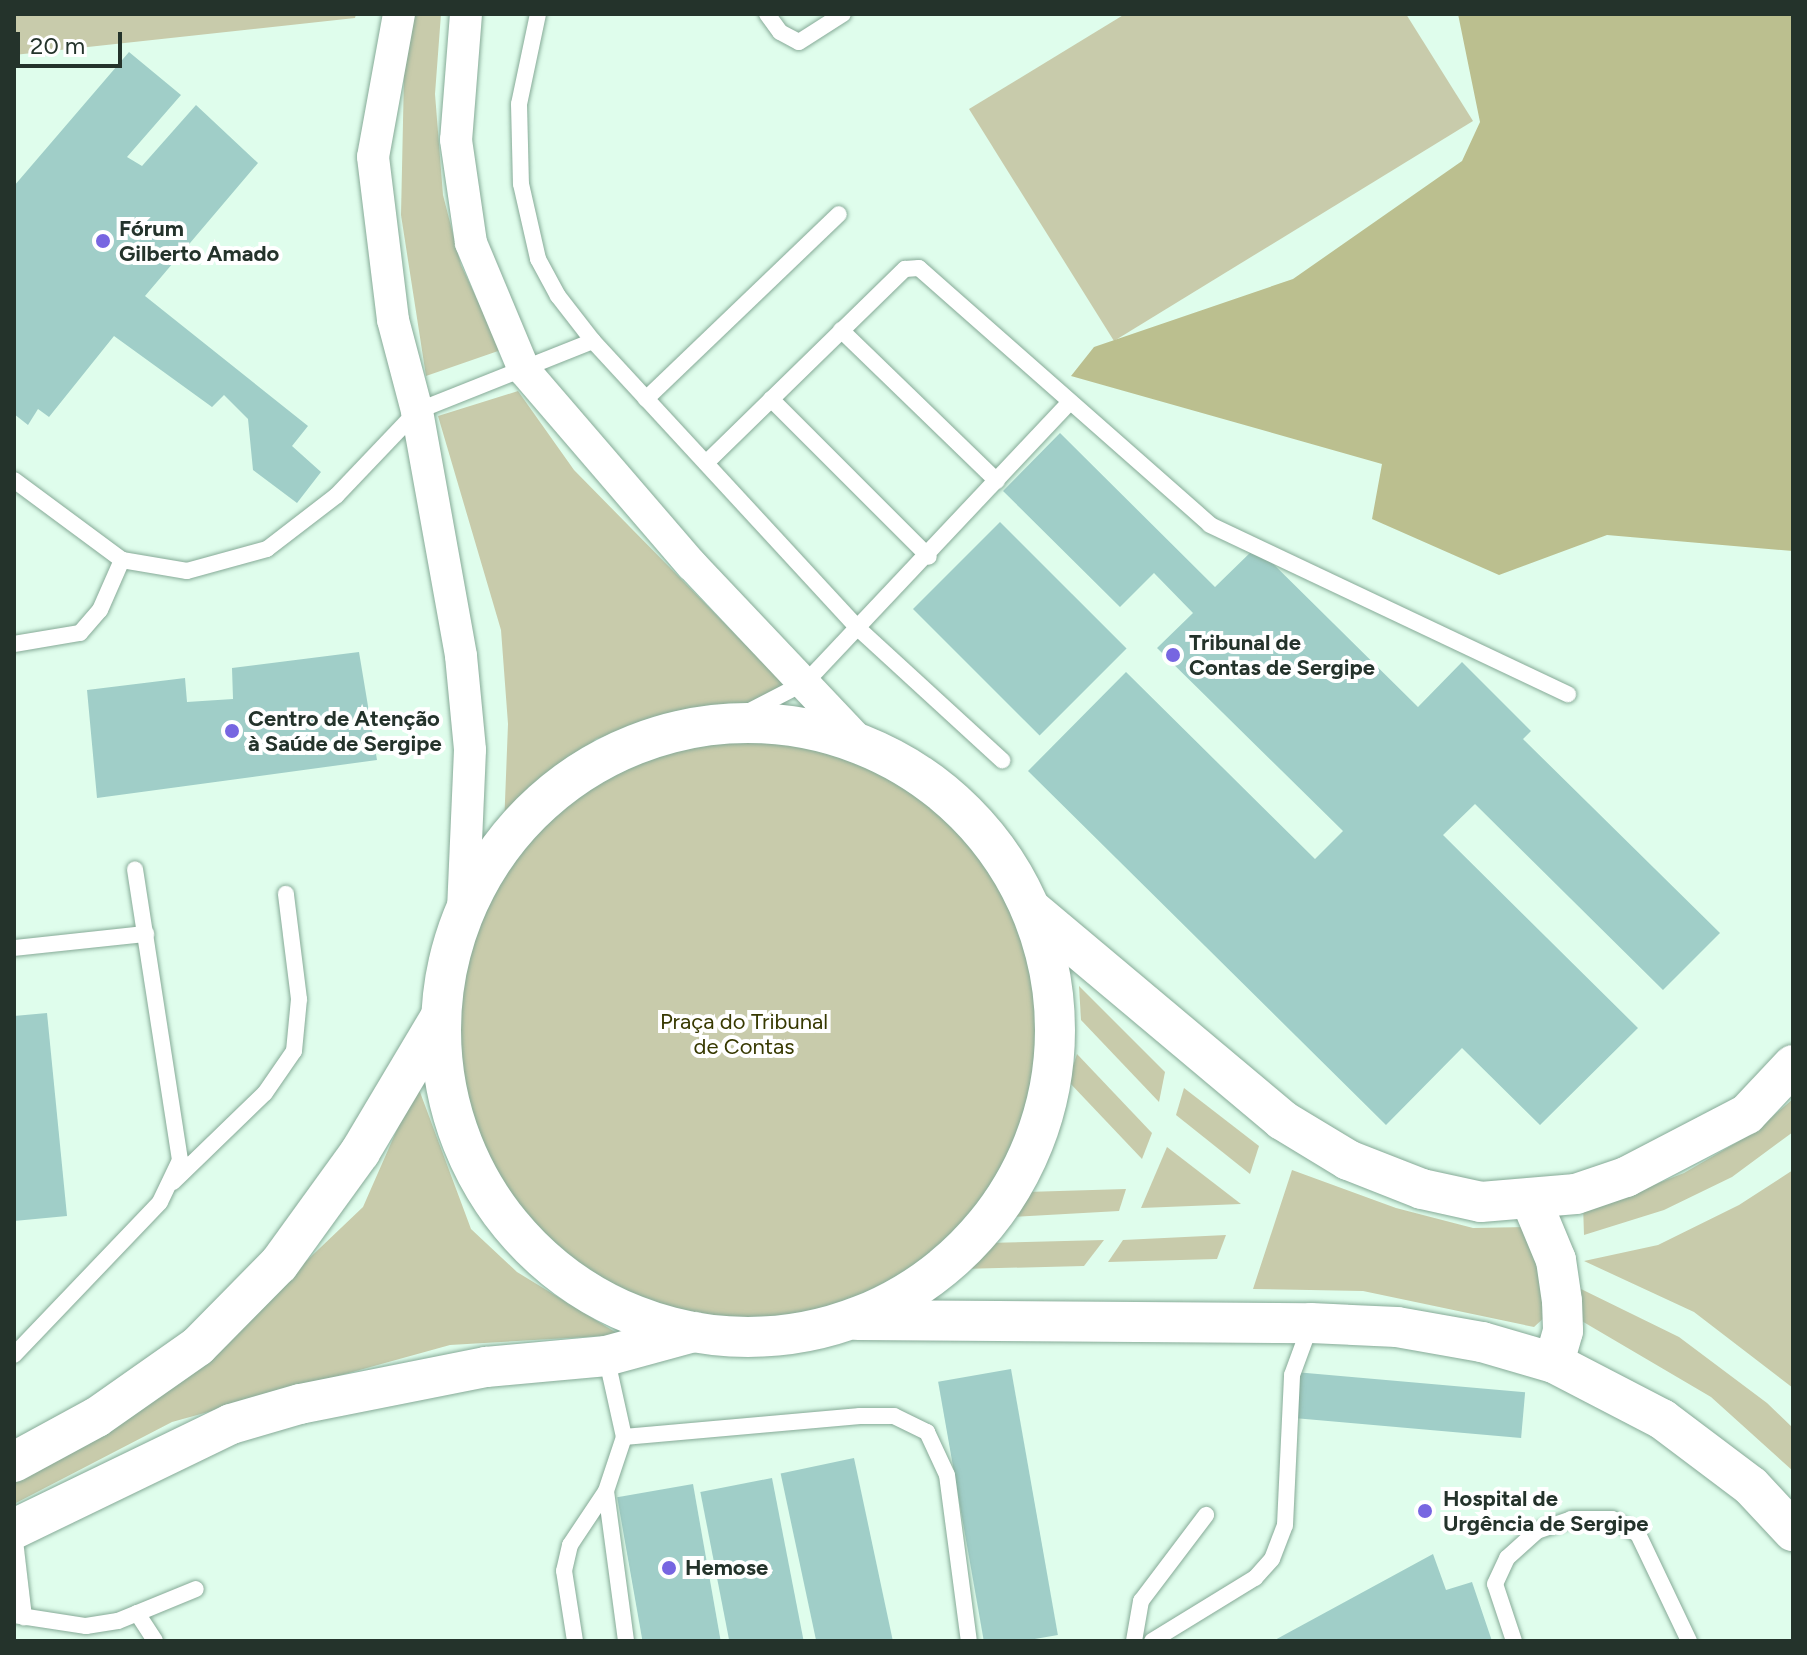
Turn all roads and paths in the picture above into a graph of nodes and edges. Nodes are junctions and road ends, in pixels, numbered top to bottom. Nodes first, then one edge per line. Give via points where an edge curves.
1 (399, 14) edge
2 (466, 14) edge
3 (538, 14) edge
4 (767, 14) edge
5 (843, 14) edge
6 (839, 214) dead end
7 (841, 330) junction
8 (593, 341) junction
9 (524, 370) junction
10 (646, 399) junction
11 (771, 399) junction
12 (1070, 402) junction
13 (417, 411) junction
14 (706, 463) junction
15 (14, 480) edge
16 (997, 481) junction
17 (929, 557) junction
18 (122, 560) junction
19 (860, 630) junction
20 (14, 644) edge
21 (806, 682) junction
22 (1568, 694) dead end
23 (717, 728) junction
24 (862, 745) junction
25 (1002, 760) dead end
26 (135, 869) dead end
27 (286, 894) dead end
28 (463, 909) junction
29 (1032, 910) junction
30 (146, 934) junction
31 (14, 948) edge
32 (440, 1018) junction
33 (1793, 1065) edge
34 (172, 1183) junction
35 (1531, 1200) junction
36 (850, 1320) junction
37 (1311, 1323) junction
38 (694, 1332) junction
39 (14, 1355) edge
40 (606, 1356) junction
41 (1554, 1363) junction
42 (624, 1437) junction
43 (14, 1462) edge
44 (606, 1491) junction
45 (1206, 1515) dead end
46 (14, 1531) edge
47 (1793, 1531) edge
48 (196, 1589) dead end
49 (137, 1613) junction
50 (19, 1616) edge
51 (155, 1641) edge
52 (575, 1641) edge
53 (626, 1641) edge
54 (969, 1641) edge
55 (1134, 1641) edge
56 (1152, 1641) edge
57 (1514, 1641) edge
58 (1689, 1641) edge

1 - 13 street via 373,157 393,320
2 - 9 street via 456,140 471,243
3 - 8 lane via 519,104 526,223 558,296
4 - 5 lane via 780,32 799,42
6 - 10 lane
7 - 11 lane
7 - 12 lane via 905,269 919,268
7 - 16 lane
8 - 9 lane
8 - 10 lane
9 - 13 lane
9 - 21 street via 692,565
10 - 14 lane
11 - 14 lane
11 - 17 lane
12 - 16 lane
12 - 22 lane via 1210,525
13 - 18 lane via 337,495 267,549 187,571
13 - 28 street via 461,656 470,750
14 - 19 lane
15 - 18 lane
16 - 17 lane
17 - 19 lane
18 - 20 lane via 100,610 80,633
19 - 21 lane
19 - 25 lane
21 - 23 lane
21 - 24 street
23 - 24 street via 791,726
23 - 28 street via 662,734 578,773 530,812 501,845
24 - 29 street via 916,773 952,800 984,833
26 - 30 lane
27 - 34 lane via 299,999 294,1051 265,1093
28 - 32 street
29 - 35 street via 1282,1120 1348,1160 1422,1189 1481,1202
29 - 36 street via 1056,999 1049,1101 1023,1172 984,1230 918,1287
30 - 31 lane
30 - 34 lane via 180,1142
32 - 38 street via 447,1097 468,1158 496,1206 543,1258 591,1294 644,1319
32 - 43 street via 360,1152 279,1264 198,1346 97,1417
33 - 35 street via 1747,1114 1693,1146 1576,1194
34 - 39 lane
35 - 41 street via 1556,1260 1562,1301 1563,1331
36 - 37 street
36 - 38 street via 768,1337
37 - 41 street via 1397,1327
37 - 56 lane via 1300,1343 1288,1396 1281,1542 1255,1578
38 - 40 street
40 - 42 lane
40 - 46 street via 471,1370 245,1420
41 - 47 street via 1662,1419 1751,1486
42 - 44 lane
42 - 54 lane via 860,1416 894,1416 927,1432 947,1475
44 - 52 lane via 581,1523 567,1558
44 - 53 lane
45 - 55 lane via 1141,1601
46 - 50 lane
48 - 49 lane
49 - 50 lane via 86,1626
49 - 51 lane
57 - 58 lane via 1495,1584 1507,1558 1537,1531 1571,1519 1612,1519 1638,1534

